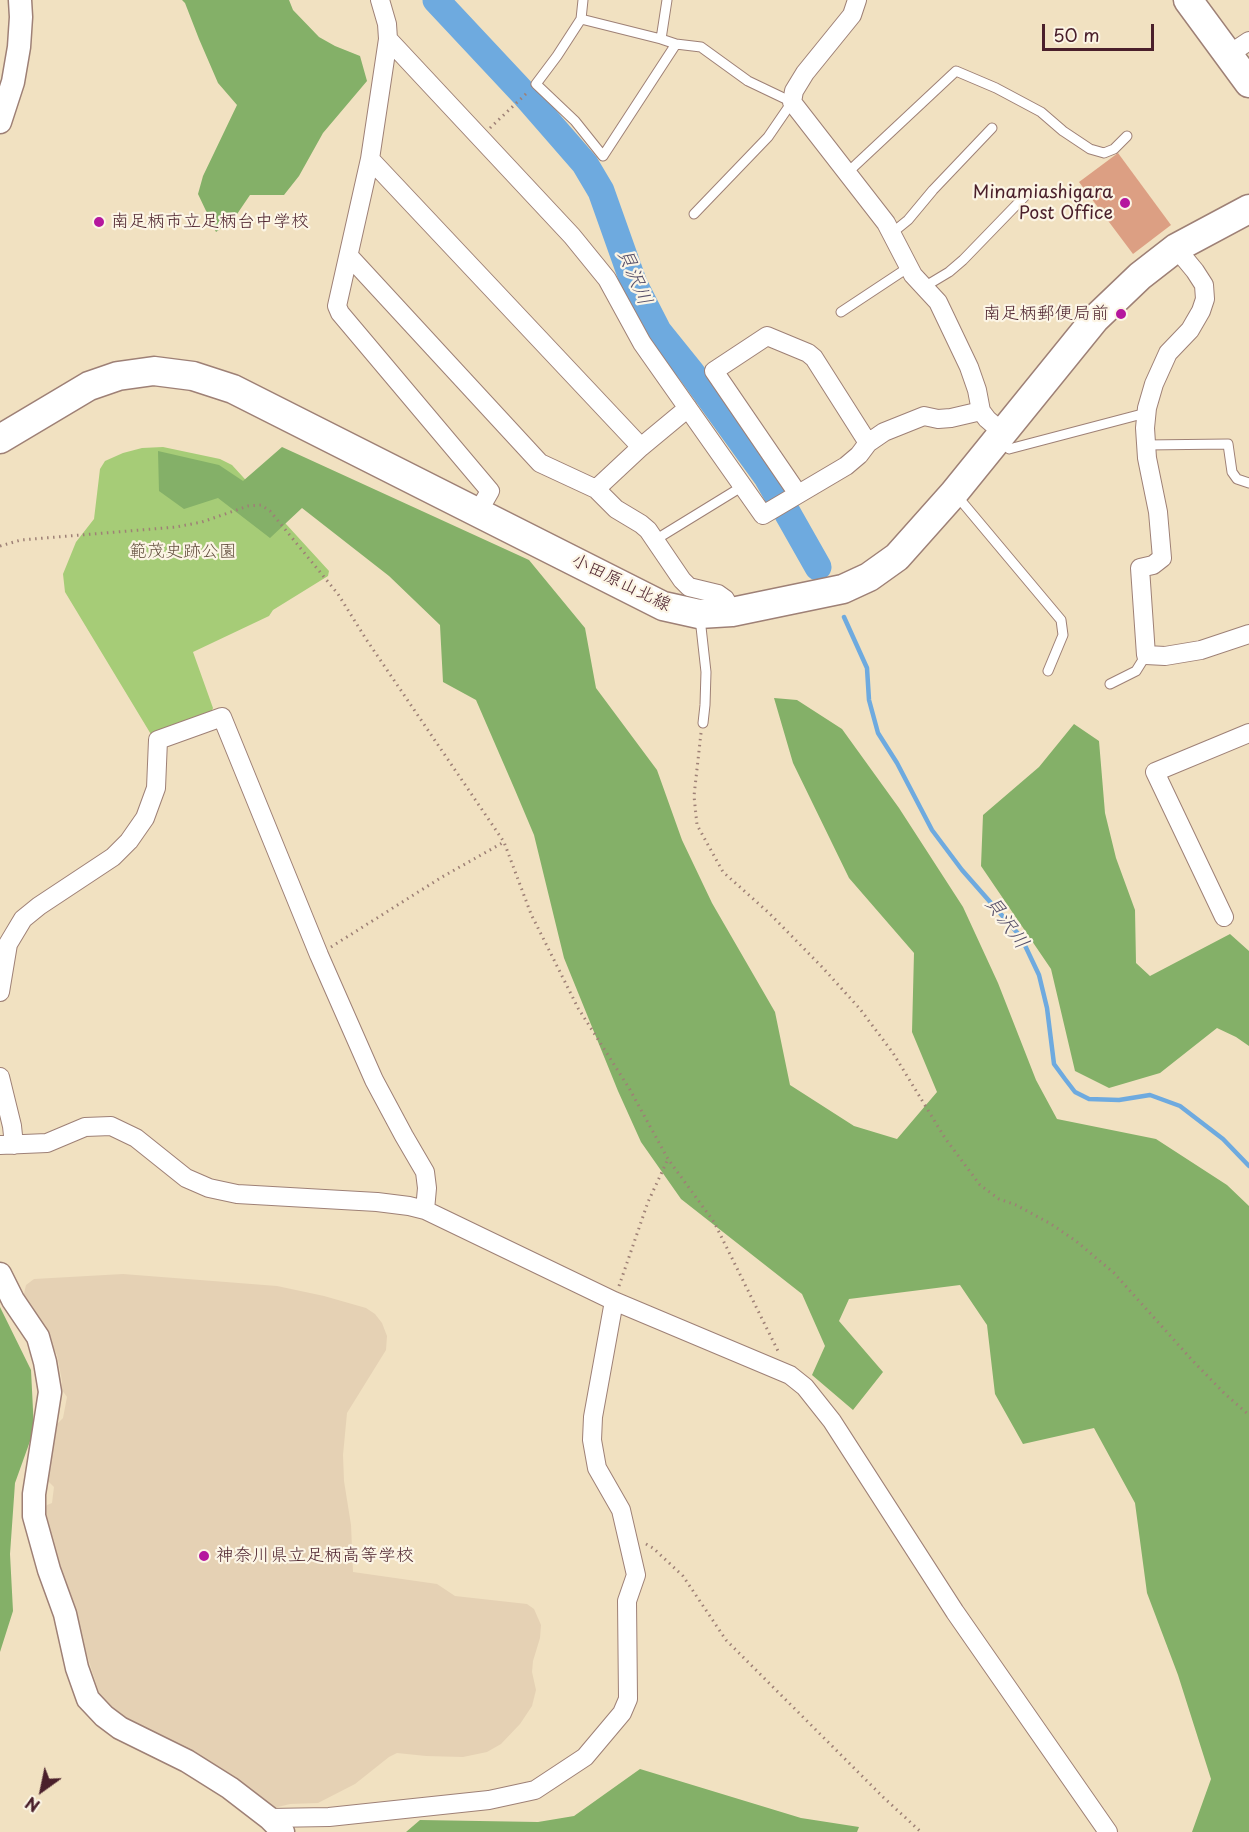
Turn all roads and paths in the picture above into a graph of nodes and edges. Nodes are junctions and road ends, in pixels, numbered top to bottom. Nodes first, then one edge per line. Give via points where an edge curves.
1 (20, 0) edge
2 (380, 0) edge
3 (583, 0) edge
4 (667, 0) edge
5 (857, 0) edge
6 (1188, 0) edge
7 (581, 20) junction
8 (388, 39) junction
9 (661, 39) junction
10 (676, 44) junction
11 (1239, 48) edge
12 (1249, 83) edge
13 (536, 84) junction
14 (792, 102) junction
15 (0, 122) edge
16 (992, 128) dead end
17 (1127, 136) dead end
18 (480, 137) junction
19 (370, 159) junction
20 (847, 173) junction
21 (1025, 195) dead end
22 (1249, 209) edge
23 (694, 214) dead end
24 (892, 233) junction
25 (1176, 248) junction
26 (349, 256) junction
27 (909, 267) junction
28 (924, 287) junction
29 (841, 312) dead end
30 (688, 408) junction
31 (981, 411) junction
32 (1146, 413) junction
33 (1000, 436) junction
34 (0, 439) edge
35 (868, 443) junction
36 (1146, 445) junction
37 (641, 447) junction
38 (1249, 483) edge
39 (743, 486) junction
40 (596, 489) junction
41 (954, 493) junction
42 (798, 494) junction
43 (478, 512) junction
44 (656, 540) junction
45 (0, 546) edge
46 (732, 612) junction
47 (699, 614) junction
48 (1249, 634) edge
49 (1146, 655) junction
50 (1048, 671) dead end
51 (1110, 684) dead end
52 (703, 723) joint
53 (1249, 733) edge
54 (504, 842) junction
55 (1224, 917) dead end
56 (319, 955) junction
57 (0, 992) edge
58 (0, 1077) edge
59 (7, 1145) edge
60 (668, 1160) junction
61 (426, 1210) junction
62 (0, 1274) edge
63 (614, 1301) junction
64 (790, 1375) junction
65 (1249, 1415) edge
66 (626, 1532) junction
67 (276, 1825) edge
68 (921, 1832) edge
69 (1108, 1832) edge

1 - 15 street via 19,47
2 - 8 street
3 - 7 lane
4 - 9 lane
5 - 14 street via 852,15 805,73
6 - 11 main road
7 - 9 lane
7 - 13 lane
8 - 18 street
8 - 19 street
9 - 10 lane
10 - 13 lane via 603,156 575,121
10 - 14 lane via 701,47 748,81
11 - 12 main road
13 - 18 path
14 - 20 street
14 - 23 lane via 768,137
16 - 24 lane
17 - 20 lane via 1104,153 1090,149 1041,112 956,71
18 - 30 street via 607,279 642,343
19 - 26 street
19 - 37 street
20 - 24 street
21 - 28 lane via 963,260
22 - 25 main road, 小田原山北線
24 - 27 street
25 - 32 street via 1204,285 1205,299 1190,330 1168,353
25 - 33 main road, 小田原山北線 via 1095,319
26 - 40 street via 540,463
26 - 43 street via 337,306 340,313 490,491
27 - 28 street
27 - 29 lane
28 - 31 street via 938,302 969,367
30 - 37 street
30 - 39 street
31 - 33 street
31 - 35 street via 951,418 924,416
32 - 33 lane via 1009,449
32 - 36 street
33 - 41 main road, 小田原山北線
34 - 43 main road, 小田原山北線 via 89,386 118,376 154,371 193,376 233,389
35 - 42 street via 846,466
35 - 42 street via 808,353 767,336 714,371
36 - 38 lane via 1228,444 1232,472 1237,479
36 - 49 street via 1162,550 1162,558 1153,566 1140,568
37 - 40 street
39 - 42 street via 763,515
39 - 44 lane
40 - 44 street
41 - 46 main road, 小田原山北線 via 907,547 869,577 843,590
41 - 50 lane via 1061,620 1063,635
43 - 47 main road, 小田原山北線 via 663,606
44 - 46 street via 689,587 718,594
45 - 54 path via 21,540 176,527 248,506 261,505 270,510 338,594
46 - 47 main road, 小田原山北線
47 - 52 lane via 706,672
48 - 49 street via 1202,650
49 - 51 lane via 1136,671
52 - 65 path via 694,796 697,825 723,872 770,914 860,1010 980,1185 999,1199 1051,1224 1114,1273 1192,1360
53 - 55 street via 1155,772
54 - 56 path
54 - 60 path via 531,914 578,1008
56 - 57 street via 222,717 158,740 156,788 145,818 113,857 23,919 8,944
56 - 61 street via 374,1080 425,1172
58 - 59 street via 12,1126
59 - 61 street via 47,1143 85,1127 111,1126 136,1138 186,1178 209,1188 237,1194 377,1202
60 - 63 path via 648,1202
60 - 64 path via 714,1222
61 - 63 street
62 - 67 street via 38,1337 45,1362 50,1392 34,1516 88,1699 120,1728 187,1761 230,1788
63 - 64 street
63 - 66 street via 592,1440 597,1468 621,1510
64 - 69 street via 832,1421 955,1612
66 - 67 street via 636,1575 627,1601 628,1699 622,1713 585,1757 535,1790 489,1800
66 - 68 path via 653,1548 682,1576 726,1640

